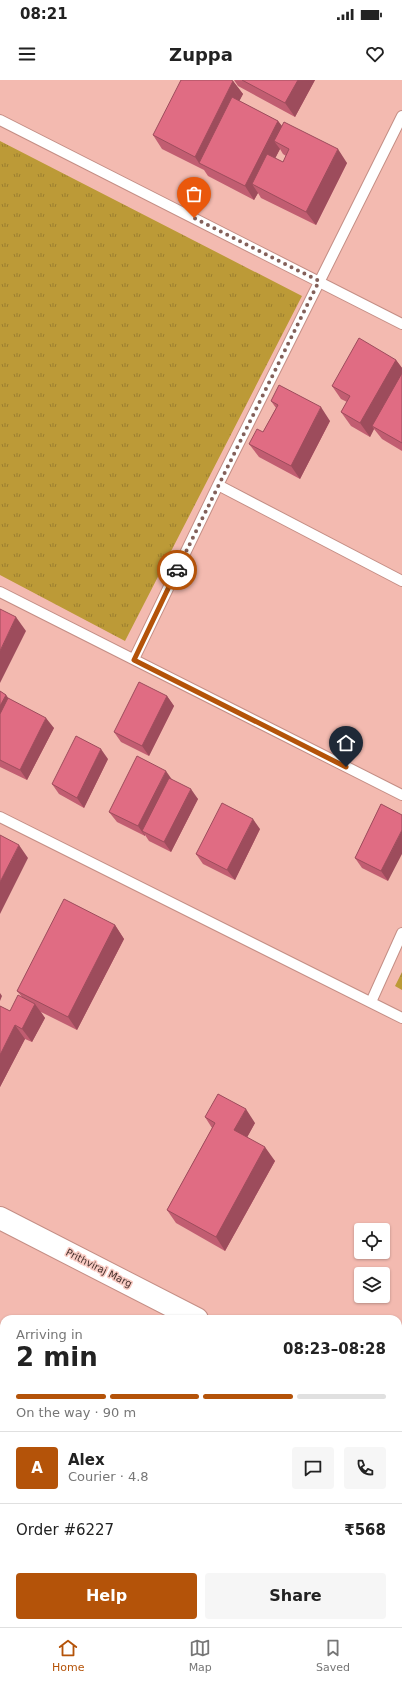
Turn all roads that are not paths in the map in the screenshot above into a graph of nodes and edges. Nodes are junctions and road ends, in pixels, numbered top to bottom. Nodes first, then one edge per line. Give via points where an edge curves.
1 (402, 116) edge
2 (0, 120) edge
3 (319, 281) junction
4 (402, 324) edge
5 (218, 485) junction
6 (402, 581) edge
7 (0, 592) edge
8 (134, 660) junction
9 (402, 795) edge
10 (0, 816) edge
11 (402, 933) edge
12 (371, 1002) junction
13 (402, 1018) edge
14 (0, 1218) edge
15 (189, 1315) edge

1 - 3 lane
2 - 3 lane
3 - 4 lane
3 - 5 lane
5 - 6 lane
5 - 8 lane
7 - 8 lane
8 - 9 lane
10 - 12 lane
11 - 12 lane
12 - 13 lane
14 - 15 street, Prithviraj Marg

